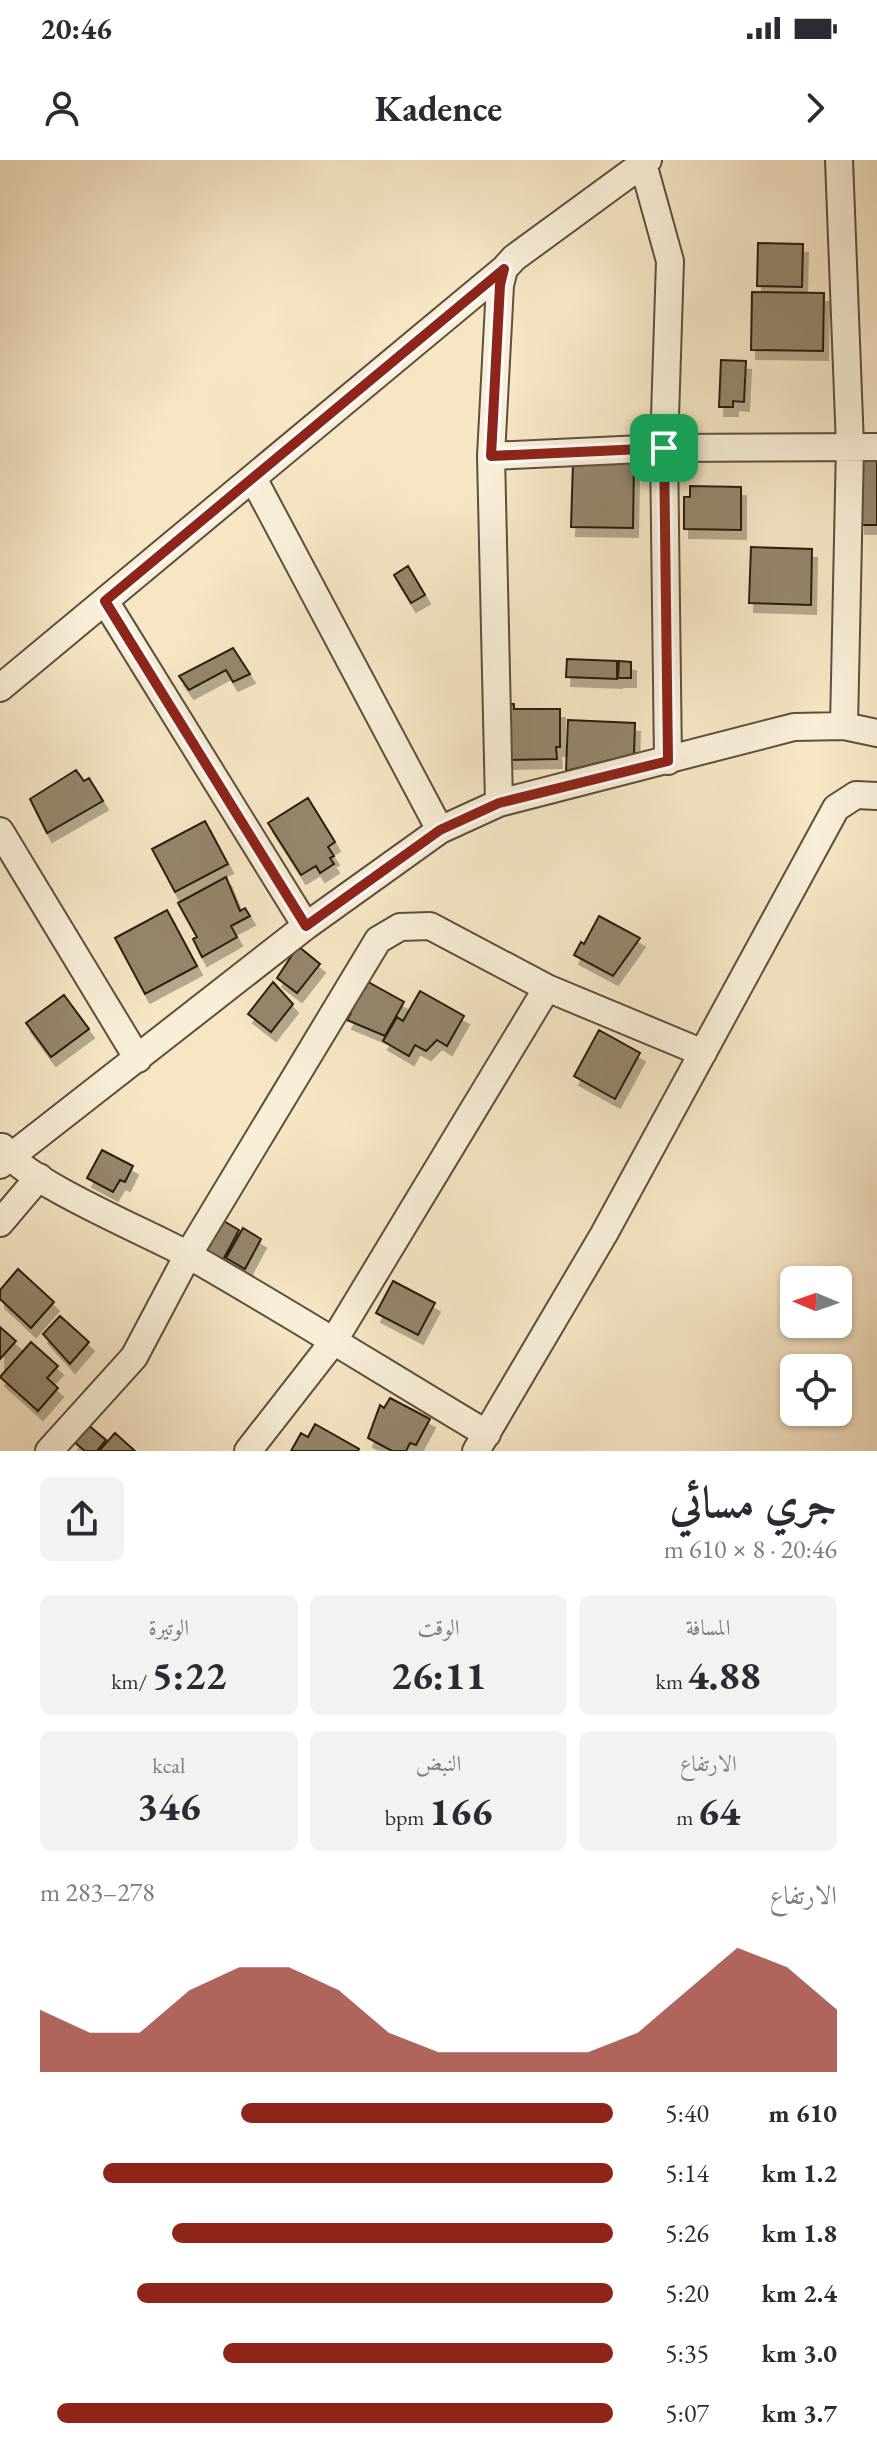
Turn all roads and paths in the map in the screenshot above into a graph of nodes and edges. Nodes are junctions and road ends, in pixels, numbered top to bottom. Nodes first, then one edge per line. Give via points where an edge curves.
1 (839, 160) edge
2 (645, 161) edge
3 (504, 269) junction
4 (850, 446) junction
5 (877, 447) edge
6 (664, 448) junction
7 (491, 456) junction
8 (253, 478) junction
9 (105, 601) junction
10 (0, 688) edge
11 (844, 726) junction
12 (877, 733) edge
13 (668, 761) junction
14 (877, 796) edge
15 (499, 803) junction
16 (440, 830) junction
17 (0, 831) edge
18 (306, 926) junction
19 (547, 988) junction
20 (703, 1053) junction
21 (138, 1059) junction
22 (3, 1156) edge
23 (39, 1177) junction
24 (0, 1223) edge
25 (188, 1255) junction
26 (333, 1342) junction
27 (482, 1442) edge
28 (49, 1451) edge
29 (248, 1451) edge

1 - 4 street
2 - 3 street
2 - 6 street via 670,261
3 - 7 street
3 - 8 street
4 - 5 street
4 - 6 street
4 - 11 street
6 - 7 street
6 - 13 street
7 - 15 street
8 - 9 street
8 - 16 street
9 - 10 street
9 - 18 street
11 - 12 street
11 - 13 street via 794,727
13 - 15 street
14 - 20 street via 856,795 836,808
15 - 16 street
16 - 18 street
17 - 21 street
18 - 21 street
19 - 20 street
19 - 25 street via 430,926 400,927 378,940
19 - 26 street
20 - 27 street
21 - 22 street
22 - 23 street
23 - 24 street
23 - 25 street
25 - 26 street
25 - 28 street via 134,1357
26 - 27 street
26 - 29 street

